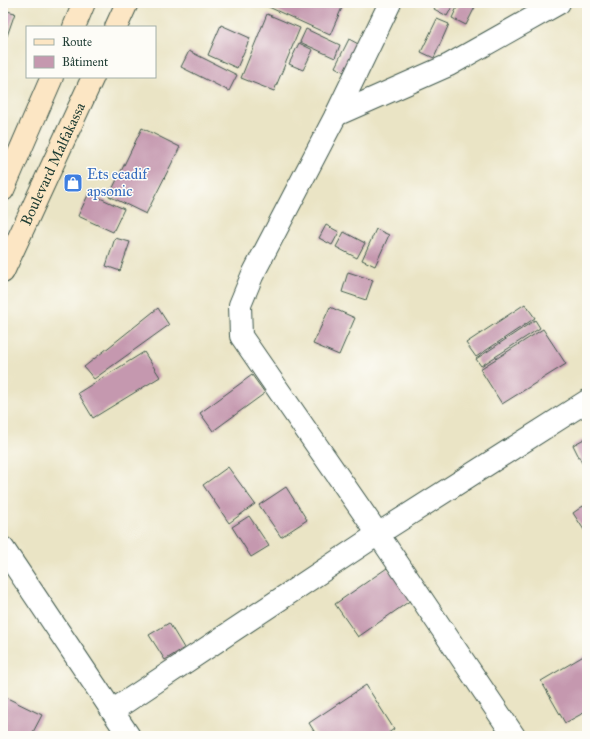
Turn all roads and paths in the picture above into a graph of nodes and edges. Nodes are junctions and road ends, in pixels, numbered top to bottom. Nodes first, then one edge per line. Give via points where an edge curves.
1 (84, 3) edge
2 (127, 3) edge
3 (390, 3) edge
4 (559, 3) edge
5 (74, 26) edge
6 (116, 26) edge
7 (52, 78) edge
8 (93, 78) edge
9 (336, 115) junction
10 (3, 190) edge
11 (3, 272) edge
12 (587, 401) edge
13 (378, 534) junction
14 (3, 548) edge
15 (112, 711) junction
16 (129, 736) edge
17 (514, 736) edge

1 - 5 main road
2 - 6 main road
3 - 9 street
4 - 9 street via 449,65
7 - 10 main road
8 - 11 main road, Boulevard Malfakassa
9 - 13 street via 252,276 240,305 241,336
12 - 13 street
13 - 15 street
13 - 17 street
14 - 15 street
15 - 16 street

